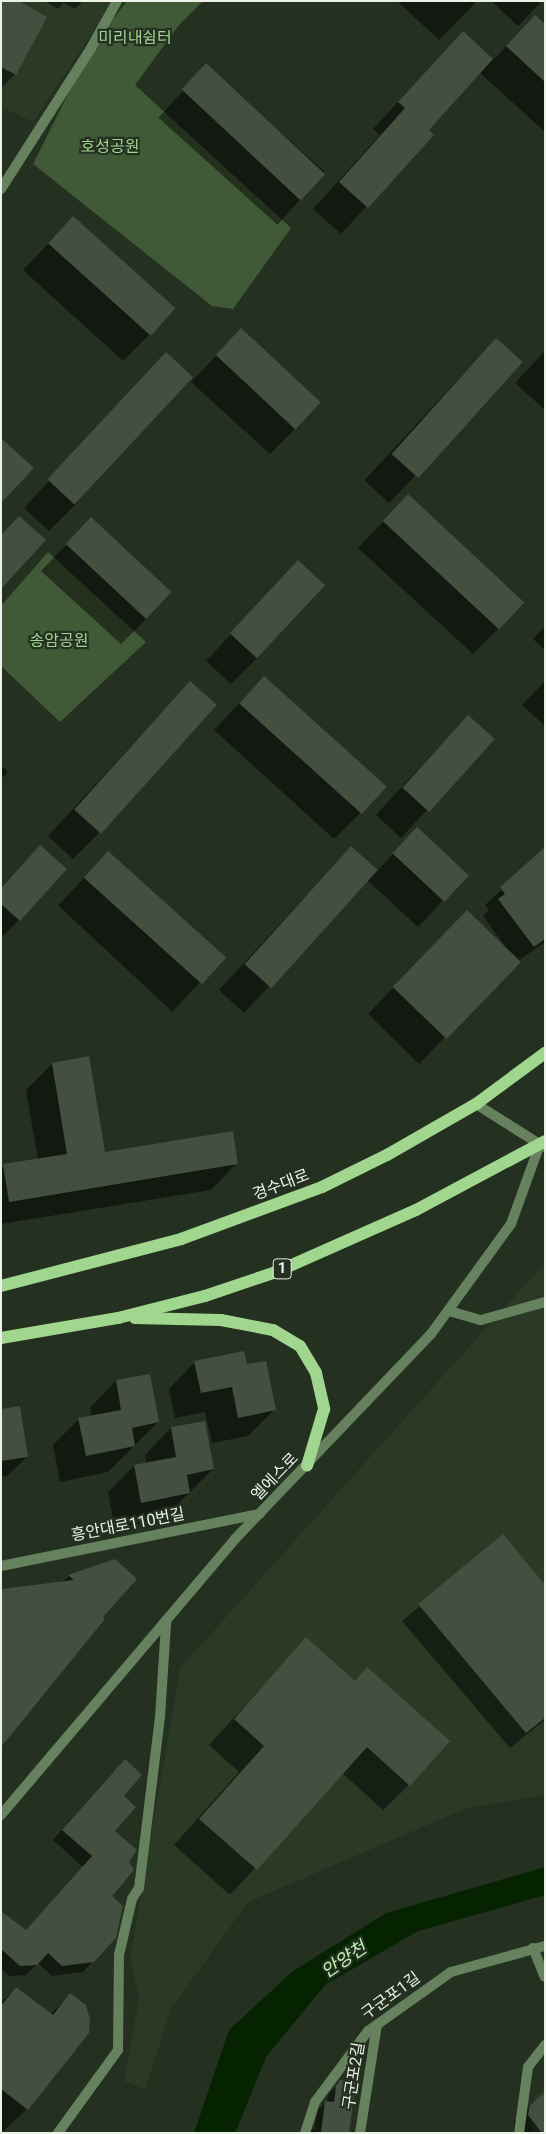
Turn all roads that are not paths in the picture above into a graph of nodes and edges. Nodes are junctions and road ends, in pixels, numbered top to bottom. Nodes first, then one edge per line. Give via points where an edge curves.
1 (116, 1) edge
2 (1, 189) edge
3 (545, 1054) edge
4 (476, 1104) junction
5 (544, 1143) edge
6 (1, 1286) edge
7 (545, 1302) edge
8 (449, 1311) junction
9 (118, 1318) junction
10 (2, 1338) edge
11 (306, 1466) junction
12 (260, 1514) junction
13 (1, 1566) edge
14 (166, 1623) junction
15 (1, 1815) edge
16 (545, 1946) edge
17 (533, 1948) junction
18 (545, 1977) edge
19 (377, 2025) junction
20 (545, 2045) edge
21 (58, 2133) edge
22 (305, 2133) edge
23 (360, 2133) edge
24 (519, 2133) edge

1 - 2 street via 91,48
3 - 4 main road, 경수대로
4 - 5 street
4 - 6 main road, 경수대로 via 387,1155 322,1187 181,1239
5 - 8 street, 엘에스로 via 511,1224
5 - 9 main road, 1 via 416,1210 276,1272 205,1296
7 - 8 street via 481,1320
8 - 11 street, 엘에스로
9 - 10 main road, 1
9 - 11 main road via 221,1320 273,1330 300,1346 316,1373 324,1409
11 - 12 street, 엘에스로
12 - 13 street, 흥안대로110번길
12 - 14 street, 엘에스로 via 235,1539
14 - 15 street, 엘에스로
14 - 21 street via 160,1717 139,1888 132,1900 119,1955 118,2050
16 - 17 street, 구군포1길
17 - 18 street
17 - 19 street, 구군포1길 via 451,1972
19 - 22 street, 구군포1길 via 368,2031 315,2102
19 - 23 street, 구군포2길
20 - 24 street via 528,2067

